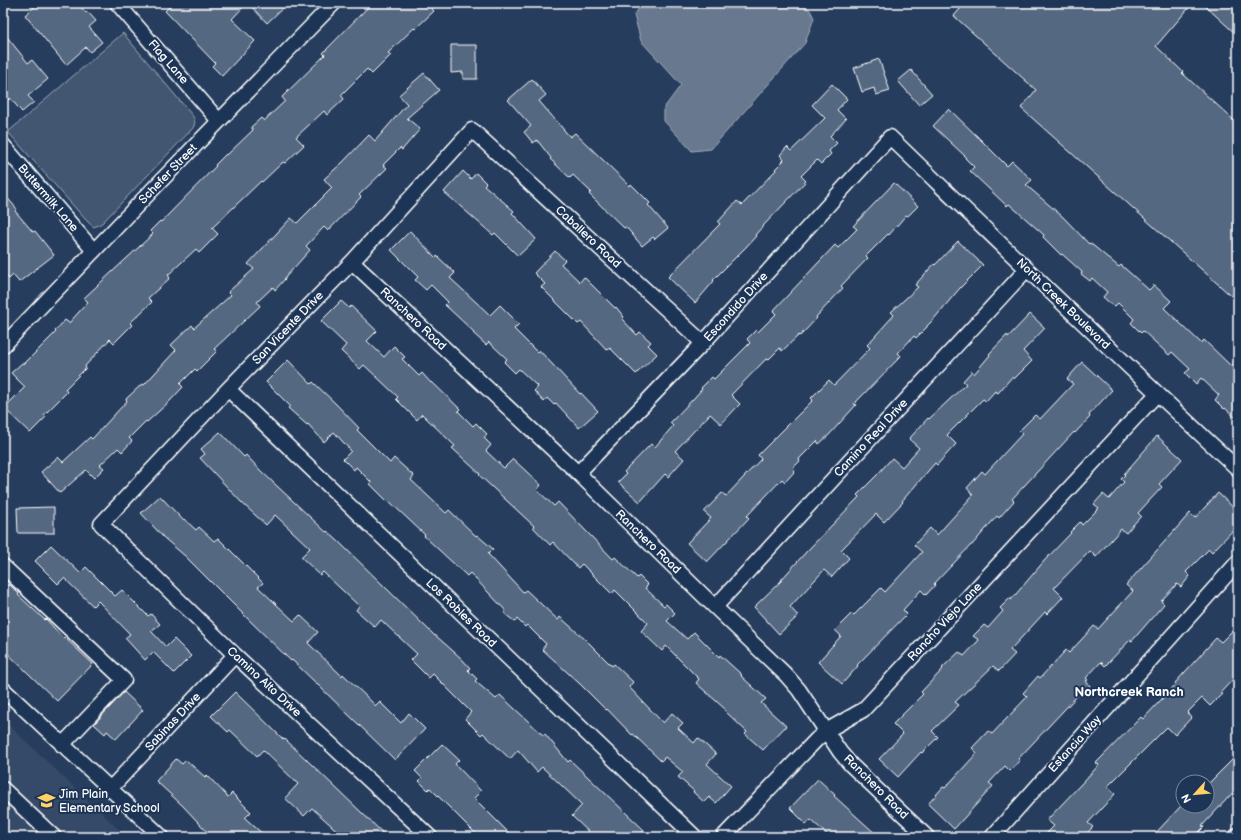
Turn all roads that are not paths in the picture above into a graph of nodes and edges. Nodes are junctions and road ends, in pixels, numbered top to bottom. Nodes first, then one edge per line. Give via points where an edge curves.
1 (117, 3) edge
2 (334, 3) edge
3 (219, 121) junction
4 (472, 130) joint
5 (890, 137) joint
6 (3, 145) edge
7 (94, 251) junction
8 (352, 262) junction
9 (1027, 270) junction
10 (703, 343) junction
11 (3, 346) edge
12 (228, 389) junction
13 (1157, 394) junction
14 (1238, 468) edge
15 (578, 473) junction
16 (101, 524) joint
17 (1238, 562) edge
18 (3, 566) edge
19 (714, 607) junction
20 (235, 655) junction
21 (3, 689) edge
22 (826, 731) junction
23 (62, 745) junction
24 (3, 789) edge
25 (110, 789) junction
26 (1238, 835) edge
27 (54, 837) edge
28 (162, 837) edge
29 (430, 837) edge
30 (695, 837) edge
31 (723, 837) edge
32 (927, 837) edge
33 (992, 837) edge
34 (1236, 837) edge

1 - 3 street, Flag Lane
2 - 3 street, Schefer Street
3 - 7 street, Schefer Street
4 - 8 street, San Vicente Drive
4 - 10 street, Caballero Road
5 - 9 street, North Creek Boulevard
5 - 10 street, Escondido Drive
6 - 7 street, Buttermilk Lane
7 - 11 street, Schefer Street
8 - 12 street, San Vicente Drive
8 - 15 street, Ranchero Road
9 - 13 street, North Creek Boulevard
9 - 19 street, Camino Real Drive
10 - 15 street, Escondido Drive
12 - 16 street, San Vicente Drive
12 - 30 street, Los Robles Road
13 - 14 street, North Creek Boulevard
13 - 22 street, Rancho Viejo Lane via 863,710
15 - 19 street, Ranchero Road
16 - 20 street, Camino Alto Drive
17 - 33 street, Estancia Way
18 - 23 street via 124,680
19 - 22 street, Ranchero Road via 792,681
20 - 25 street, Sabinas Drive
20 - 29 street, Camino Alto Drive
21 - 23 street
22 - 31 street, Rancho Viejo Lane
22 - 32 street, Ranchero Road via 856,770
23 - 25 street
24 - 27 street
25 - 28 street
26 - 34 street

